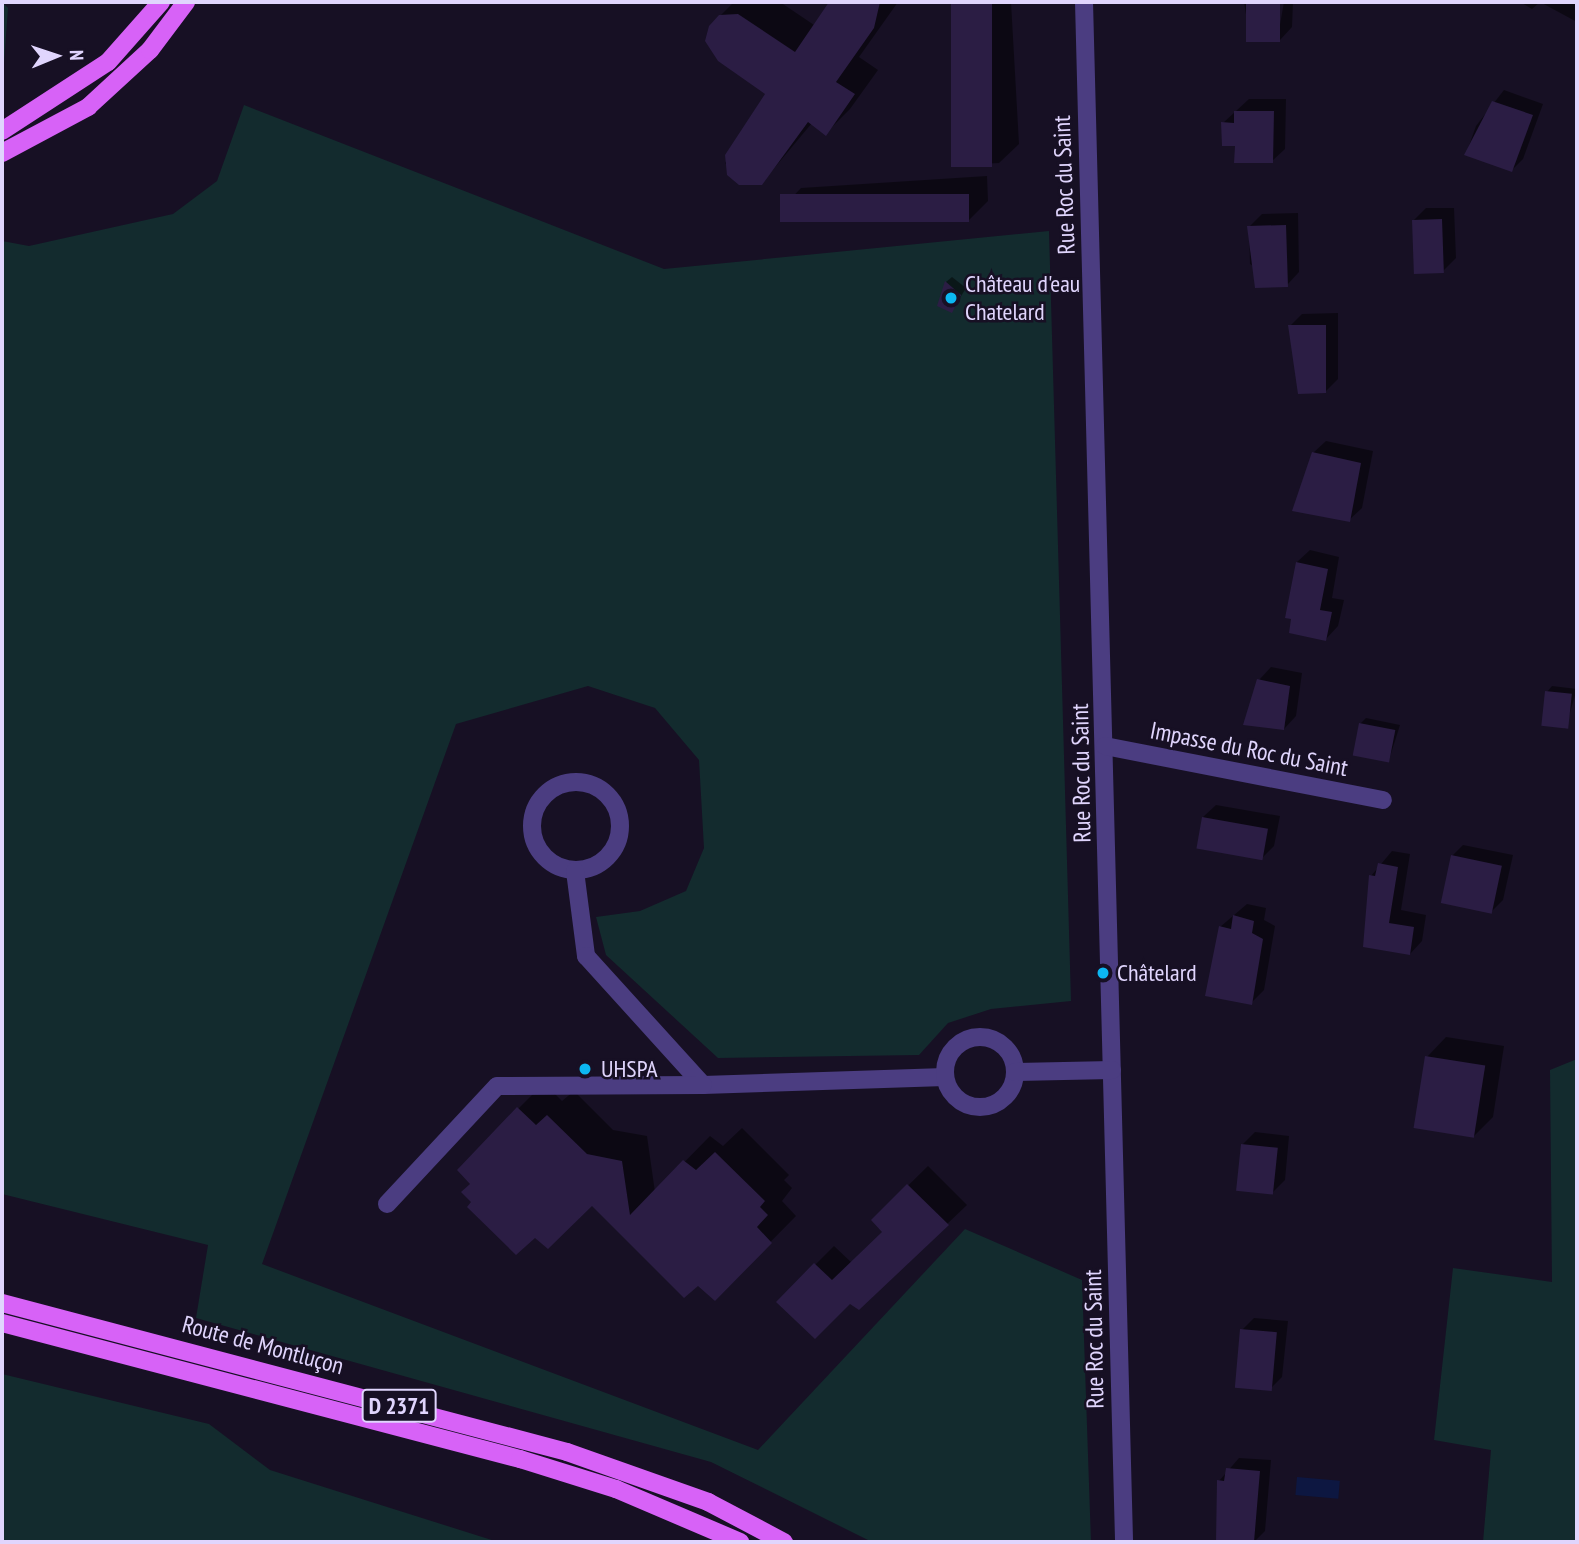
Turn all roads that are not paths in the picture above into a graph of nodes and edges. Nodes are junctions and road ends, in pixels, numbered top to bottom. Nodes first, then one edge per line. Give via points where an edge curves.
1 (160, 2) edge
2 (186, 2) edge
3 (1084, 2) edge
4 (2, 131) edge
5 (2, 153) edge
6 (1105, 746) junction
7 (1383, 800) dead end
8 (575, 871) junction
9 (1112, 1070) junction
10 (1016, 1072) junction
11 (945, 1077) junction
12 (703, 1085) junction
13 (387, 1204) dead end
14 (2, 1303) edge
15 (2, 1323) edge
16 (740, 1542) edge
17 (784, 1542) edge
18 (1124, 1542) edge

1 - 4 main road via 108,62
2 - 5 main road via 150,50 98,98
3 - 6 street, Rue Roc du Saint
6 - 7 street, Impasse du Roc du Saint
6 - 9 street, Rue Roc du Saint
8 - 8 street via 543,856 532,822 555,787 584,782 610,797 619,838 603,862
8 - 12 street via 586,956
9 - 10 street
9 - 18 street, Rue Roc du Saint
10 - 11 street via 999,1101 977,1107 956,1097
10 - 11 street via 999,1042 978,1037 957,1045
11 - 12 street
12 - 13 street via 497,1086
14 - 17 main road, Route de Montluçon / D 2371 via 567,1452 689,1494
15 - 16 main road, Route de Montluçon / D 2371 via 520,1459 616,1489

